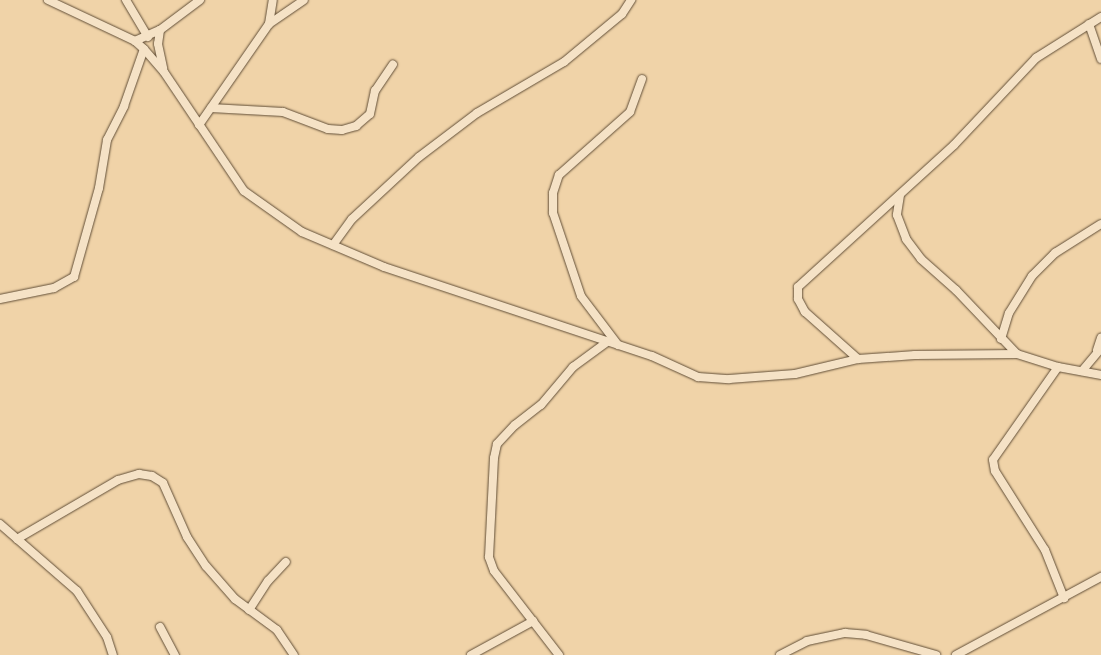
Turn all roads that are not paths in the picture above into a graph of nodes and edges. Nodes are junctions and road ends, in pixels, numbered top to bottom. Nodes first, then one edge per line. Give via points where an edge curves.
1 (48, 0) edge
2 (126, 0) edge
3 (200, 0) edge
4 (273, 0) edge
5 (304, 0) edge
6 (631, 0) edge
7 (1101, 17) edge
8 (269, 24) junction
9 (1089, 24) junction
10 (160, 30) junction
11 (148, 37) junction
12 (135, 41) junction
13 (1100, 49) edge
14 (144, 50) junction
15 (1101, 59) edge
16 (393, 64) dead end
17 (164, 72) junction
18 (642, 79) dead end
19 (211, 108) junction
20 (199, 125) junction
21 (900, 195) junction
22 (1101, 224) edge
23 (333, 245) junction
24 (0, 299) edge
25 (1101, 338) edge
26 (1001, 339) junction
27 (608, 342) junction
28 (618, 345) junction
29 (1099, 349) edge
30 (1018, 354) junction
31 (858, 359) junction
32 (1058, 368) junction
33 (1082, 371) junction
34 (1101, 374) edge
35 (0, 524) edge
36 (17, 539) junction
37 (286, 562) dead end
38 (1101, 577) edge
39 (1064, 598) junction
40 (249, 610) junction
41 (533, 621) junction
42 (160, 627) dead end
43 (113, 655) edge
44 (175, 655) edge
45 (294, 655) edge
46 (471, 655) edge
47 (559, 655) edge
48 (780, 655) edge
49 (936, 655) edge
50 (956, 655) edge

1 - 12 street
2 - 11 street
3 - 10 street
4 - 8 street
5 - 8 street
6 - 23 street via 622,14 564,62 477,113 419,157 352,219
7 - 9 street
8 - 19 street
9 - 13 street
9 - 21 street via 1036,58 954,145
10 - 11 street
10 - 17 street via 159,57
11 - 12 street
12 - 14 street
13 - 15 street
14 - 17 street
14 - 24 street via 124,106 107,140 99,188 74,277 54,288
16 - 19 street via 375,91 370,114 356,126 342,130 328,130 283,112
17 - 20 street
18 - 28 street via 630,112 559,175 553,193 553,213 581,296
19 - 20 street
20 - 23 street via 244,191 302,232
21 - 26 street via 897,215 906,239 921,259 963,296
21 - 31 street via 798,287 798,299 805,312
22 - 26 street via 1055,253 1032,276 1009,313
23 - 27 street via 384,267
25 - 29 street
26 - 30 street
27 - 28 street
27 - 41 street via 573,367 548,398 497,444 492,474 490,557 501,584 521,603
28 - 31 street via 698,377 729,379 795,374
29 - 33 street
30 - 31 street
30 - 32 street
32 - 33 street
32 - 39 street via 993,460 995,471 1045,550
33 - 34 street
35 - 36 street
36 - 40 street via 118,480 139,474 152,476 164,484 195,551 224,588
36 - 43 street via 77,591 108,637
37 - 40 street via 268,581
38 - 39 street
39 - 50 street
40 - 45 street via 277,630
41 - 46 street
41 - 47 street
42 - 44 street
48 - 49 street via 807,641 845,633 866,634

